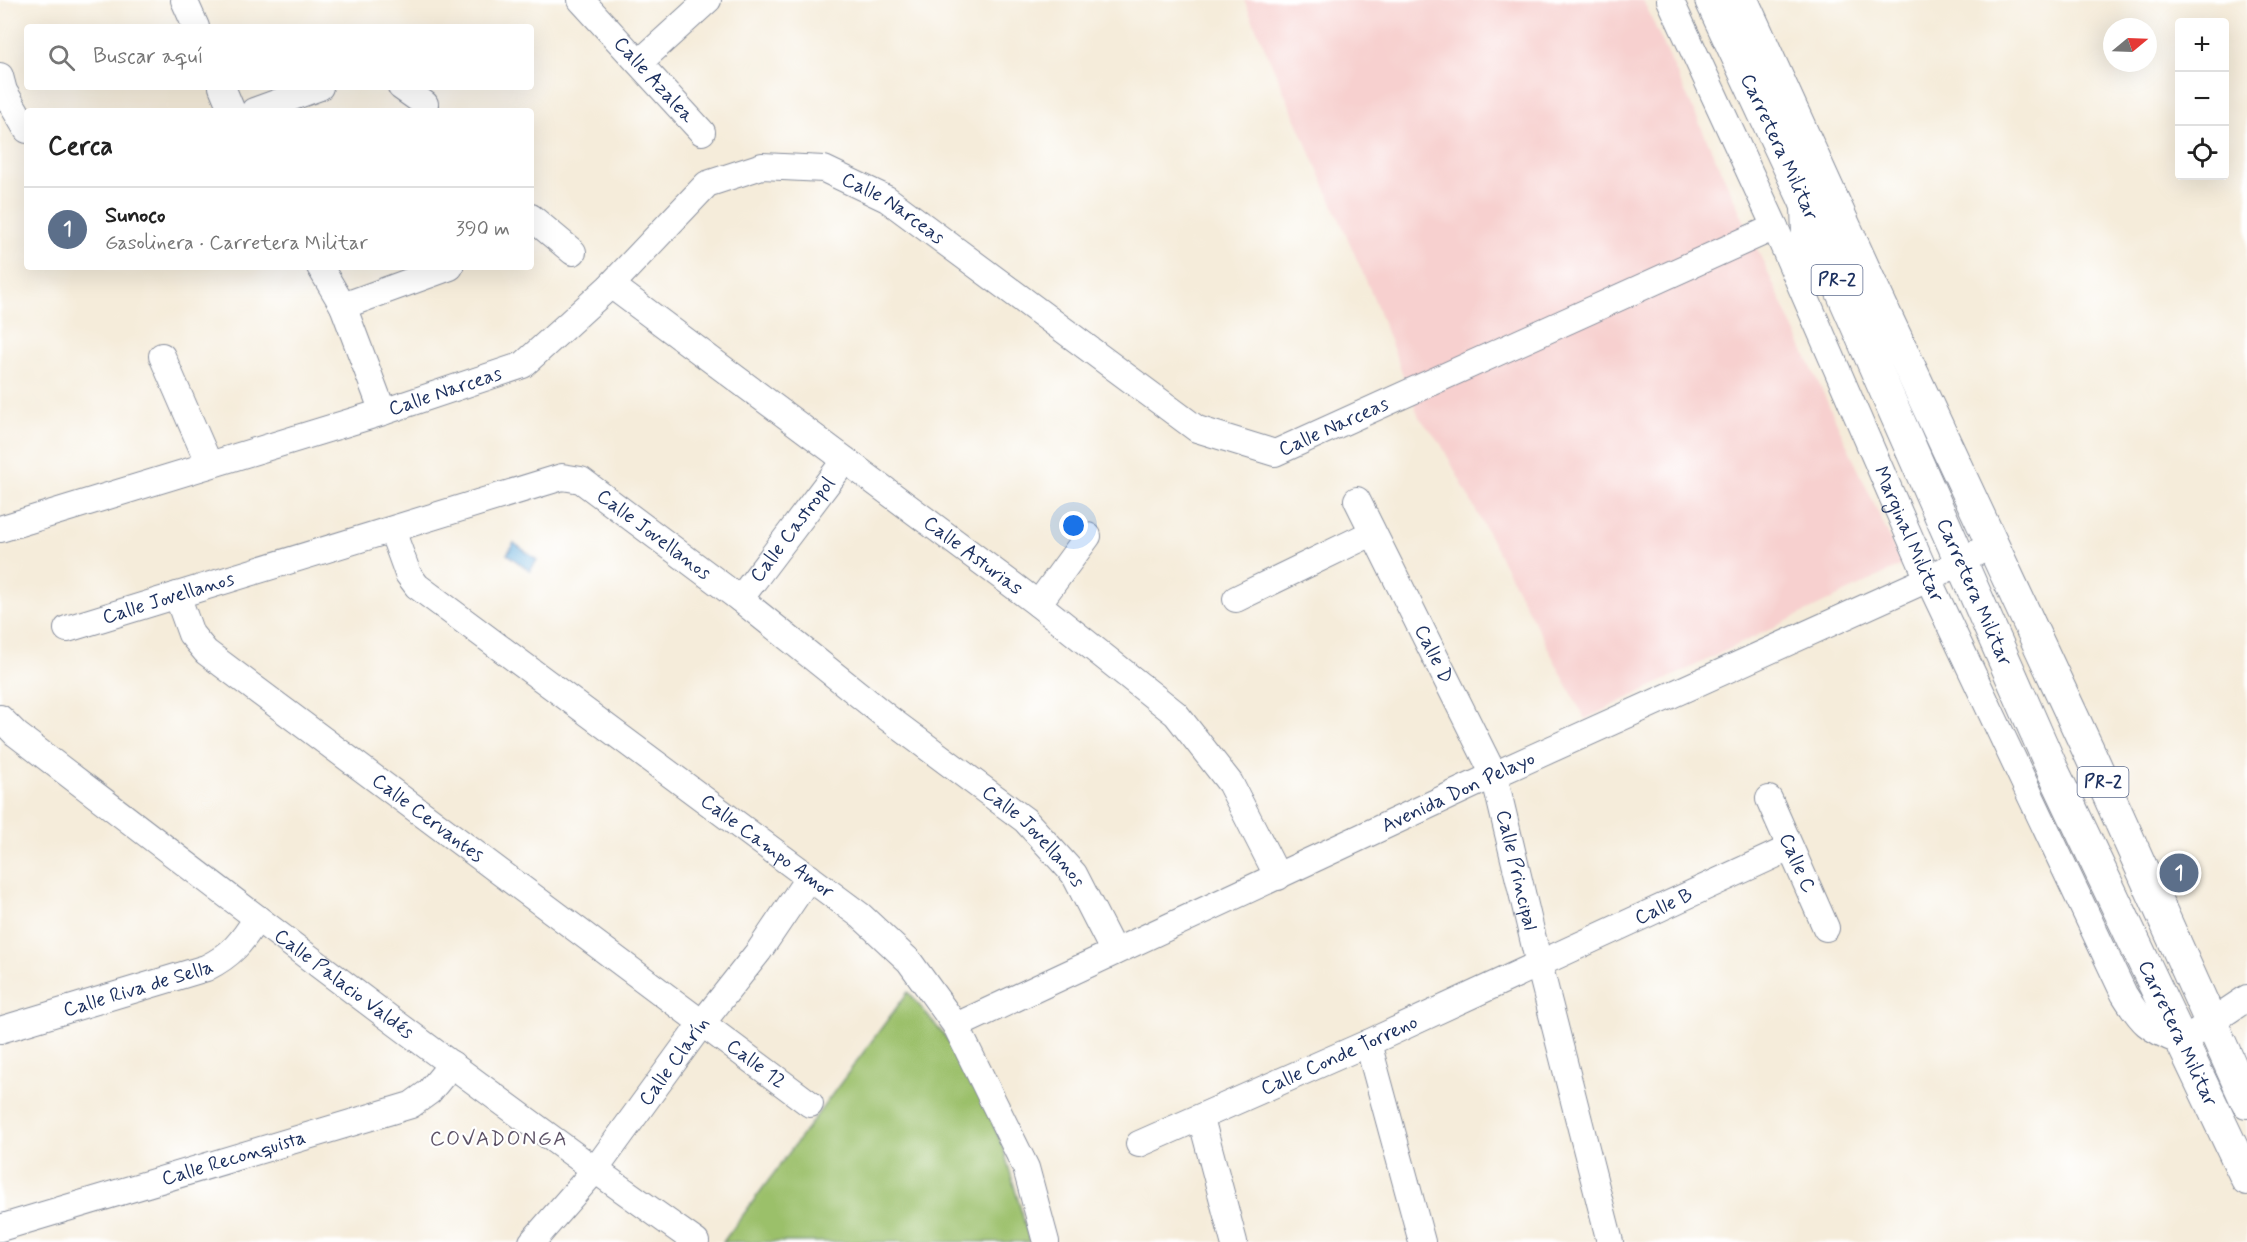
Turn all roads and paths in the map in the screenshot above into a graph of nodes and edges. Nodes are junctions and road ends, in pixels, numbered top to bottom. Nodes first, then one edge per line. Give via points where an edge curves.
1 (184, 0) edge
2 (581, 0) edge
3 (708, 0) edge
4 (1670, 0) edge
5 (1711, 0) edge
6 (1742, 0) edge
7 (195, 24) edge
8 (640, 62) junction
9 (0, 76) edge
10 (223, 90) edge
11 (312, 90) edge
12 (405, 90) edge
13 (425, 104) dead end
14 (231, 108) edge
15 (262, 108) edge
16 (24, 125) edge
17 (702, 132) dead end
18 (1804, 199) junction
19 (534, 220) edge
20 (1775, 227) junction
21 (573, 252) dead end
22 (323, 270) edge
23 (442, 270) edge
24 (611, 285) junction
25 (1808, 302) junction
26 (343, 306) junction
27 (162, 356) dead end
28 (383, 412) junction
29 (845, 460) junction
30 (209, 464) junction
31 (1357, 500) dead end
32 (0, 529) edge
33 (392, 530) junction
34 (1372, 533) junction
35 (1088, 536) dead end
36 (1993, 544) junction
37 (1960, 562) junction
38 (1928, 579) junction
39 (177, 596) junction
40 (740, 598) junction
41 (1236, 599) dead end
42 (1038, 604) junction
43 (67, 629) dead end
44 (0, 718) edge
45 (1494, 775) junction
46 (1769, 799) dead end
47 (1790, 848) junction
48 (809, 877) junction
49 (1278, 877) junction
50 (257, 918) junction
51 (1826, 927) dead end
52 (1114, 952) junction
53 (1539, 964) junction
54 (2247, 998) edge
55 (2211, 1021) junction
56 (702, 1023) junction
57 (956, 1026) junction
58 (1, 1027) edge
59 (2181, 1041) junction
60 (1368, 1043) junction
61 (452, 1064) junction
62 (2247, 1102) edge
63 (810, 1104) dead end
64 (1201, 1118) junction
65 (1139, 1144) dead end
66 (595, 1170) junction
67 (2247, 1179) edge
68 (0, 1228) edge
69 (532, 1242) edge
70 (696, 1242) edge
71 (1046, 1242) edge
72 (1234, 1242) edge
73 (1422, 1242) edge
74 (1610, 1242) edge

1 - 7 street
2 - 8 street, Calle Azalea
3 - 8 street
4 - 20 street, Marginal Militar
5 - 18 main road, Carretera Militar / PR-2
6 - 36 main road, Carretera Militar / PR-2
8 - 17 street, Calle Azalea
9 - 16 street via 4,91
10 - 14 street
11 - 15 street
12 - 13 street
18 - 25 street
18 - 37 main road, Carretera Militar / PR-2
19 - 21 street
20 - 24 street, Calle Narceas via 1275,453 1197,429 887,199 824,169 762,166 707,184
20 - 25 street, Marginal Militar
22 - 26 street
23 - 26 street
24 - 28 street, Calle Narceas via 523,365
24 - 29 street, Calle Asturias
25 - 38 street, Marginal Militar
26 - 28 street
27 - 30 street
28 - 30 street, Calle Narceas
29 - 40 street, Calle Castropol
29 - 42 street, Calle Asturias
30 - 32 street, Calle Narceas
31 - 34 street, Calle D
33 - 39 street, Calle Jovellanos
33 - 40 street, Calle Jovellanos via 572,477
33 - 48 street, Calle Campo Amor via 408,574 417,586
34 - 41 street
34 - 45 street, Calle D
35 - 42 street
36 - 37 street, Avenida Don Pelayo
36 - 55 main road, Carretera Militar / PR-2
37 - 38 street, Avenida Don Pelayo
37 - 59 main road, Carretera Militar / PR-2 via 2054,773
38 - 45 street, Avenida Don Pelayo
38 - 59 street, Marginal Militar via 2124,994 2139,1018 2155,1032
39 - 43 street, Calle Jovellanos
39 - 56 street, Calle Cervantes via 190,634 206,652
40 - 52 street, Calle Jovellanos via 888,718 1025,820 1074,874
42 - 49 street, Calle Asturias via 1176,714 1230,783
44 - 50 street, Calle Palacio Valdés
45 - 49 street, Avenida Don Pelayo
45 - 53 street, Calle Principal
46 - 47 street, Calle C
47 - 51 street, Calle C
47 - 53 street, Calle B
48 - 56 street, Calle Clarín via 759,951
48 - 57 street, Calle Campo Amor via 861,916 909,961
49 - 52 street, Avenida Don Pelayo
50 - 58 street, Calle Riva de Sella via 226,958 206,968
50 - 61 street, Calle Palacio Valdés
52 - 57 street, Avenida Don Pelayo
53 - 60 street, Calle Conde Torreno
53 - 74 street, Calle Principal
54 - 55 street
55 - 59 street
55 - 62 main road, Carretera Militar / PR-2
56 - 63 street, Calle 12
56 - 66 street, Calle Clarín
57 - 71 street, Calle Campo Amor via 1026,1168
59 - 67 main road, Carretera Militar / PR-2
60 - 64 street, Calle Conde Torreno
60 - 73 street
61 - 66 street, Calle Palacio Valdés
61 - 68 street, Calle Reconquista via 429,1092 411,1105
64 - 65 street, Calle Conde Torreno
64 - 72 street
66 - 69 street, Calle Clarín
66 - 70 street, Calle Palacio Valdés

